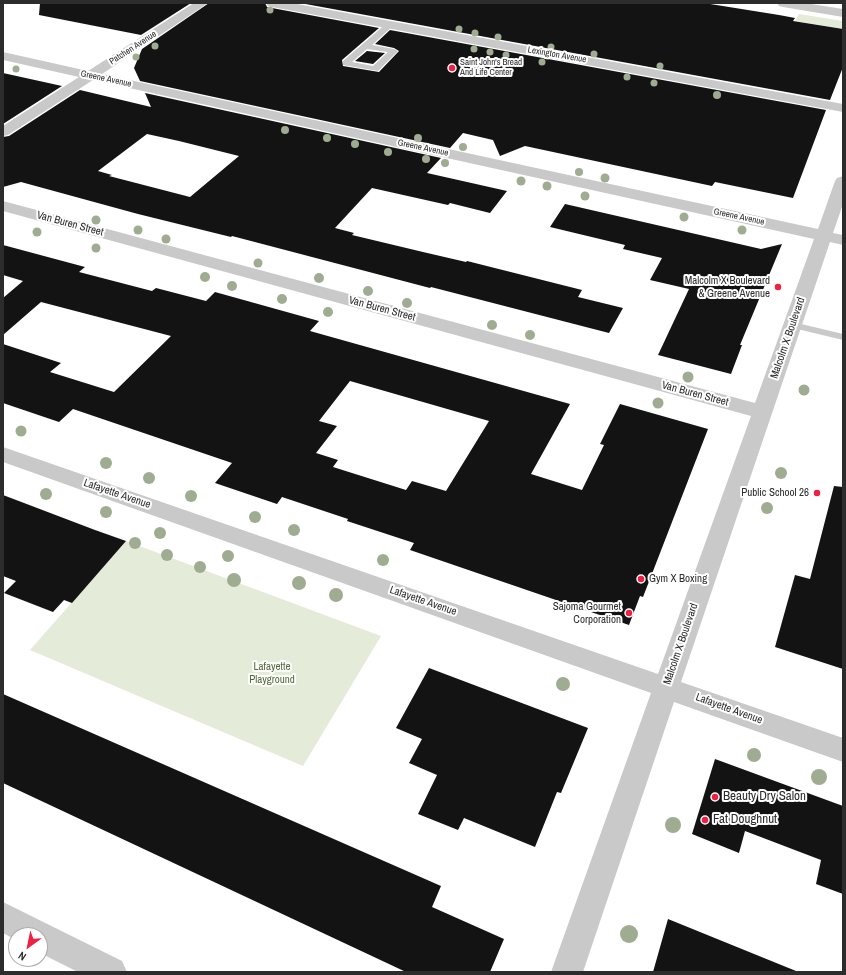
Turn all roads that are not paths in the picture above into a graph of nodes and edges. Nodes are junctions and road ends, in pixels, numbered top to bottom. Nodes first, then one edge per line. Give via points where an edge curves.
1 (202, 3) edge
2 (272, 3) edge
3 (783, 3) edge
4 (843, 13) edge
5 (390, 25) junction
6 (366, 46) junction
7 (3, 56) edge
8 (91, 75) junction
9 (843, 108) edge
10 (3, 132) edge
11 (843, 181) edge
12 (3, 206) edge
13 (833, 238) edge
14 (793, 325) junction
15 (843, 337) edge
16 (762, 412) junction
17 (3, 454) edge
18 (666, 687) junction
19 (843, 750) edge
20 (3, 917) edge
21 (23, 927) edge
22 (48, 940) edge
23 (111, 972) edge
24 (567, 972) edge

1 - 8 street, Patchen Avenue
2 - 5 street, Lexington Avenue
3 - 4 street
5 - 6 lane
5 - 9 street, Lexington Avenue
6 - 6 lane via 346,63 375,69 394,51
7 - 8 street, Greene Avenue
8 - 10 street, Patchen Avenue
8 - 13 street, Greene Avenue
11 - 13 street, Malcolm X Boulevard
12 - 16 street, Van Buren Street
13 - 14 street, Malcolm X Boulevard
14 - 15 lane
14 - 16 street, Malcolm X Boulevard
16 - 18 street, Malcolm X Boulevard
17 - 18 street, Lafayette Avenue
18 - 19 street, Lafayette Avenue
18 - 24 street, Malcolm X Boulevard
20 - 21 street
22 - 23 street

